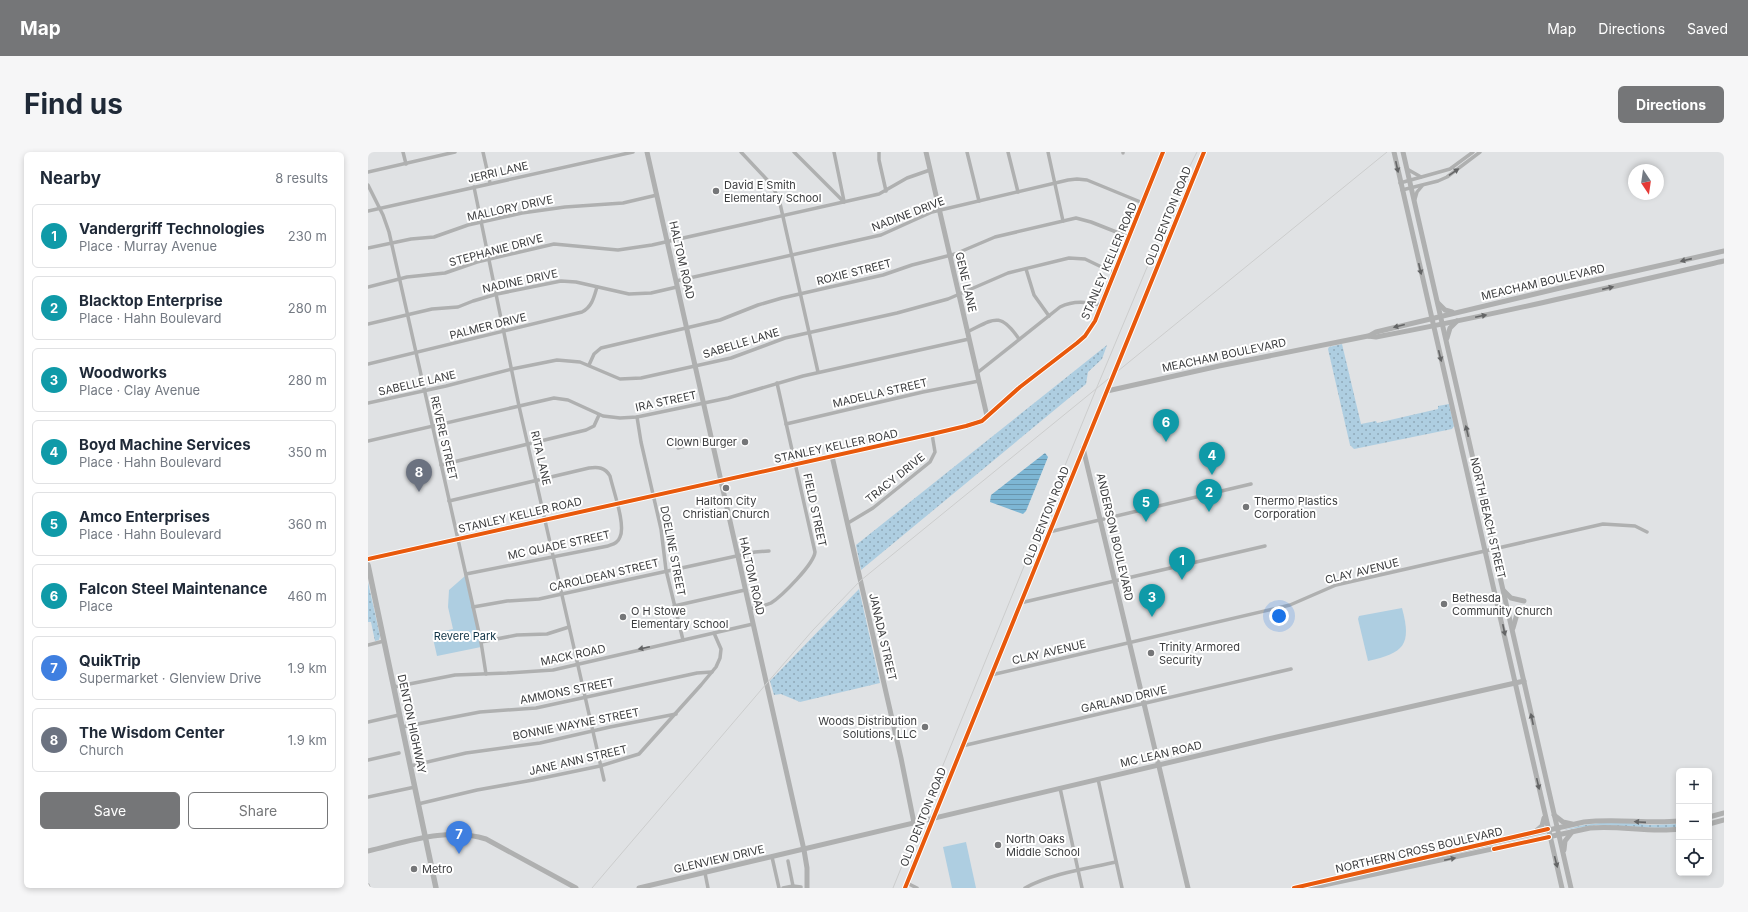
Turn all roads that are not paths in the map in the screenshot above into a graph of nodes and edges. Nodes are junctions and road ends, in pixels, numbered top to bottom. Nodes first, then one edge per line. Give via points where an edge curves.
1 (403, 152) edge
2 (455, 152) edge
3 (483, 152) edge
4 (633, 152) edge
5 (647, 152) edge
6 (741, 152) edge
7 (794, 152) edge
8 (834, 152) edge
9 (879, 152) edge
10 (926, 152) edge
11 (967, 152) edge
12 (1008, 152) edge
13 (1048, 152) edge
14 (1163, 152) edge
15 (1204, 152) edge
16 (1394, 152) edge
17 (1403, 152) edge
18 (1473, 152) edge
19 (1480, 152) edge
20 (442, 153) edge
21 (406, 164) junction
22 (1406, 168) junction
23 (930, 170) junction
24 (368, 172) edge
25 (1422, 177) junction
26 (1409, 180) junction
27 (490, 183) junction
28 (1055, 183) junction
29 (1400, 183) junction
30 (1423, 185) junction
31 (368, 186) edge
32 (474, 187) junction
33 (1410, 188) junction
34 (1402, 190) junction
35 (886, 191) junction
36 (1018, 192) junction
37 (657, 195) junction
38 (979, 201) junction
39 (844, 202) junction
40 (1414, 202) junction
41 (1143, 203) junction
42 (380, 208) junction
43 (940, 210) junction
44 (368, 211) edge
45 (783, 216) junction
46 (1063, 221) junction
47 (481, 223) junction
48 (1420, 228) junction
49 (1411, 230) junction
50 (1129, 237) junction
51 (667, 242) junction
52 (392, 243) junction
53 (368, 248) edge
54 (1425, 251) junction
55 (1724, 251) edge
56 (1416, 254) junction
57 (950, 255) junction
58 (792, 256) junction
59 (489, 259) junction
60 (1724, 261) edge
61 (1026, 269) junction
62 (1114, 273) junction
63 (1624, 274) junction
64 (400, 279) junction
65 (676, 281) junction
66 (1626, 284) junction
67 (597, 286) junction
68 (368, 287) edge
69 (677, 287) junction
70 (497, 294) junction
71 (800, 294) junction
72 (959, 295) junction
73 (1437, 302) junction
74 (1101, 305) junction
75 (1455, 312) junction
76 (408, 314) junction
77 (1048, 316) junction
78 (1440, 316) junction
79 (1431, 318) junction
80 (1457, 321) junction
81 (368, 324) edge
82 (1442, 324) junction
83 (1433, 326) junction
84 (687, 329) junction
85 (504, 331) junction
86 (967, 332) junction
87 (809, 333) junction
88 (1368, 336) junction
89 (969, 339) junction
90 (1019, 339) junction
91 (1447, 342) junction
92 (416, 353) junction
93 (368, 364) edge
94 (589, 365) junction
95 (695, 366) junction
96 (512, 369) junction
97 (818, 372) junction
98 (977, 373) junction
99 (979, 381) junction
100 (777, 383) junction
101 (424, 390) junction
102 (1107, 391) junction
103 (1459, 398) junction
104 (1451, 400) junction
105 (368, 403) edge
106 (703, 403) junction
107 (520, 406) junction
108 (599, 415) junction
109 (987, 416) junction
110 (637, 417) junction
111 (786, 424) junction
112 (433, 427) junction
113 (932, 434) junction
114 (711, 438) junction
115 (368, 441) edge
116 (529, 444) junction
117 (678, 448) dead end
118 (1083, 448) junction
119 (832, 456) junction
120 (796, 464) junction
121 (441, 465) junction
122 (537, 480) junction
123 (720, 480) junction
124 (1250, 484) dead end
125 (653, 495) junction
126 (449, 501) junction
127 (616, 503) junction
128 (545, 519) junction
129 (1101, 520) junction
130 (848, 523) junction
131 (1049, 532) junction
132 (1647, 532) dead end
133 (458, 538) junction
134 (1265, 546) dead end
135 (1494, 549) junction
136 (770, 551) dead end
137 (1485, 551) junction
138 (737, 555) junction
139 (554, 557) junction
140 (368, 559) edge
141 (368, 565) edge
142 (666, 570) junction
143 (466, 574) junction
144 (1115, 581) junction
145 (745, 590) junction
146 (1504, 591) junction
147 (562, 594) junction
148 (1020, 603) junction
149 (1507, 605) junction
150 (674, 606) junction
151 (473, 607) junction
152 (750, 608) junction
153 (1508, 612) junction
154 (753, 624) junction
155 (570, 627) junction
156 (1512, 629) junction
157 (714, 633) junction
158 (683, 640) junction
159 (384, 641) junction
160 (481, 642) junction
161 (1129, 642) junction
162 (368, 645) edge
163 (578, 664) junction
164 (1291, 669) dead end
165 (712, 672) junction
166 (486, 674) junction
167 (991, 675) junction
168 (1524, 681) junction
169 (1515, 682) junction
170 (394, 687) junction
171 (585, 697) junction
172 (1143, 704) junction
173 (676, 714) junction
174 (400, 715) junction
175 (368, 722) edge
176 (402, 727) junction
177 (592, 730) junction
178 (962, 746) junction
179 (399, 753) dead end
180 (368, 760) edge
181 (410, 766) junction
182 (600, 766) junction
183 (1158, 766) junction
184 (1098, 779) junction
185 (604, 780) dead end
186 (415, 787) junction
187 (1060, 788) junction
188 (368, 798) edge
189 (418, 804) junction
190 (1723, 813) edge
191 (1553, 814) junction
192 (1545, 815) junction
193 (1712, 816) edge
194 (932, 819) junction
195 (1724, 821) edge
196 (1676, 822) edge
197 (914, 823) junction
198 (1712, 823) edge
199 (1575, 824) junction
200 (1557, 828) junction
201 (1548, 829) junction
202 (1676, 829) edge
203 (1572, 832) junction
204 (1534, 833) junction
205 (1558, 835) junction
206 (1550, 837) junction
207 (426, 838) junction
208 (1531, 841) junction
209 (1552, 848) junction
210 (804, 850) junction
211 (368, 851) edge
212 (772, 857) junction
213 (788, 861) dead end
214 (1564, 861) junction
215 (1116, 862) junction
216 (1411, 864) junction
217 (1078, 870) junction
218 (705, 873) junction
219 (907, 883) junction
220 (793, 886) junction
221 (801, 887) dead end
222 (436, 888) edge
223 (576, 888) edge
224 (639, 888) edge
225 (708, 888) edge
226 (779, 888) edge
227 (783, 888) edge
228 (807, 888) edge
229 (905, 888) edge
230 (917, 888) edge
231 (1025, 888) edge
232 (1082, 888) edge
233 (1122, 888) edge
234 (1188, 888) edge
235 (1294, 888) edge
236 (1310, 888) edge
237 (1562, 888) edge
238 (1571, 888) edge

1 - 21 street
2 - 20 street
3 - 27 street
4 - 27 street, JERRI LANE
5 - 37 main road, HALTOM ROAD
6 - 45 street via 777,192
7 - 39 street
8 - 39 street
9 - 35 street
10 - 23 main road, GENE LANE
11 - 38 street
12 - 36 street
13 - 28 street
14 - 41 main road, STANLEY KELLER ROAD
15 - 102 street, OLD DENTON ROAD
16 -> 29 main road, NORTH BEACH STREET
17 - 22 main road, NORTH BEACH STREET
18 - 25 street via 1450,169
30 -> 19 street via 1447,177
20 - 21 street
21 - 24 street
22 - 25 street
22 - 26 main road, NORTH BEACH STREET
23 - 35 street, STEPHANIE DRIVE via 907,178
23 - 43 main road, GENE LANE
25 - 26 street
26 - 29 street
26 - 33 main road, NORTH BEACH STREET
27 - 32 street, JERRI LANE
28 - 36 street, NADINE DRIVE
28 - 41 street, NADINE DRIVE via 1087,180
28 - 46 street
29 - 34 main road, NORTH BEACH STREET
30 - 33 street
30 - 40 street via 1417,192
31 - 42 street, REVERE STREET
32 - 42 street, JERRI LANE
32 - 47 street, RITA LANE
33 - 34 street
33 - 40 main road, NORTH BEACH STREET
34 - 49 main road, NORTH BEACH STREET
35 - 39 street, STEPHANIE DRIVE
36 - 38 street, NADINE DRIVE
37 - 47 street, MALLORY DRIVE via 623,203 539,210
37 - 51 main road, HALTOM ROAD
38 - 43 street, NADINE DRIVE
39 - 45 street, STEPHANIE DRIVE
40 - 48 main road, NORTH BEACH STREET
41 - 50 main road, STANLEY KELLER ROAD
42 - 44 street, JERRI LANE
42 - 52 street, REVERE STREET
43 - 57 main road, GENE LANE
43 - 58 street, NADINE DRIVE via 881,235
45 - 51 street, STEPHANIE DRIVE
45 - 58 street
46 - 50 street, ROXIE STREET via 1080,218
46 - 57 street, ROXIE STREET via 995,238
47 - 52 street, MALLORY DRIVE via 434,237
47 - 59 street, RITA LANE
48 - 49 main road
48 - 54 main road, NORTH BEACH STREET
49 - 56 main road, NORTH BEACH STREET
50 - 62 main road, STANLEY KELLER ROAD
51 - 59 street, STEPHANIE DRIVE via 618,250 554,244
51 - 65 main road, HALTOM ROAD
52 - 53 street, MALLORY DRIVE
52 - 64 street, REVERE STREET
54 - 56 main road
54 - 73 main road, NORTH BEACH STREET
55 -> 63 main road, MEACHAM BOULEVARD
56 -> 79 main road, NORTH BEACH STREET
57 - 71 street, ROXIE STREET via 883,275
57 - 72 main road, GENE LANE
58 - 65 street, NADINE DRIVE
58 - 71 street
59 - 64 street, STEPHANIE DRIVE via 445,273
59 - 70 street, RITA LANE
60 - 66 main road, MEACHAM BOULEVARD
61 - 62 street, SABELLE LANE via 1078,257
61 - 72 street, SABELLE LANE via 1002,275
61 - 77 street via 1034,295
62 - 74 main road, STANLEY KELLER ROAD
63 - 66 main road
63 - 75 main road, MEACHAM BOULEVARD
64 - 68 street, STEPHANIE DRIVE
64 - 76 street, REVERE STREET
65 - 69 main road, HALTOM ROAD
80 -> 66 main road, MEACHAM BOULEVARD
67 - 69 street, NADINE DRIVE via 629,294 651,293
67 - 70 street, NADINE DRIVE via 560,281
67 - 85 street, PALMER DRIVE via 592,302 582,312
69 - 84 main road, HALTOM ROAD
70 - 76 street, NADINE DRIVE via 458,307
70 - 85 street, RITA LANE
71 - 84 street, ROXIE STREET
71 - 87 street
72 - 86 main road, GENE LANE
72 - 87 street, SABELLE LANE via 897,313
73 - 75 main road via 1445,310
73 - 78 main road, NORTH BEACH STREET
74 - 77 street via 1073,302
74 - 109 main road, STANLEY KELLER ROAD via 1095,321 1085,336
75 - 78 main road, MEACHAM BOULEVARD
76 - 81 street, NADINE DRIVE
76 - 92 street, REVERE STREET
77 - 90 street
78 - 79 main road, MEACHAM BOULEVARD
78 - 82 main road, NORTH BEACH STREET
79 - 83 main road, NORTH BEACH STREET
79 -> 88 main road, MEACHAM BOULEVARD
80 - 82 main road, MEACHAM BOULEVARD
80 - 91 main road via 1450,328
82 - 83 main road, MEACHAM BOULEVARD
82 - 91 main road, NORTH BEACH STREET
83 - 88 main road, MEACHAM BOULEVARD via 1376,337
83 -> 104 main road, NORTH BEACH STREET
84 - 94 street, ROXIE STREET via 601,348 594,354
84 - 95 main road, HALTOM ROAD
85 - 92 street, PALMER DRIVE
85 - 96 street, RITA LANE
86 - 89 main road, GENE LANE
86 - 90 street via 991,320 999,320 1010,326
87 - 95 street, SABELLE LANE via 770,343 731,358
87 - 97 street
88 - 102 main road, MEACHAM BOULEVARD
89 - 97 street, IRA STREET
89 - 98 main road, GENE LANE
90 - 98 street
91 - 103 main road, NORTH BEACH STREET
92 - 93 street, PALMER DRIVE
92 - 101 street, REVERE STREET
94 - 95 street, SABELLE LANE via 625,380
94 - 96 street, SABELLE LANE via 557,360
95 - 106 main road, HALTOM ROAD
96 - 101 street, SABELLE LANE
96 - 107 street, RITA LANE
97 - 100 street, IRA STREET
98 - 99 main road, GENE LANE
99 - 109 main road, GENE LANE
99 - 111 street, MADELLA STREET
100 - 106 street, IRA STREET
100 - 111 street, FIELD STREET
101 - 105 street, SABELLE LANE
101 - 112 street, REVERE STREET
102 - 118 street, OLD DENTON ROAD
103 - 104 main road
135 -> 103 main road, NORTH BEACH STREET
104 - 137 main road, NORTH BEACH STREET
106 - 110 street, IRA STREET
106 - 114 main road, HALTOM ROAD
107 - 108 street, IRA STREET via 561,398
107 - 112 street, IRA STREET
107 - 116 street, RITA LANE
108 - 110 street, IRA STREET via 615,418
108 - 116 street via 592,428
109 - 113 main road, STANLEY KELLER ROAD via 974,424
110 - 125 street, DOELINE STREET
111 - 120 street, FIELD STREET
112 - 115 street, IRA STREET
112 - 121 street, REVERE STREET
113 - 119 main road, STANLEY KELLER ROAD
113 - 130 street, TRACY DRIVE via 935,452 930,462 873,508
114 - 117 street
114 - 123 main road, HALTOM ROAD
116 - 121 street
116 - 122 street, RITA LANE
118 - 129 main road, ANDERSON BOULEVARD
118 - 131 street, OLD DENTON ROAD
119 - 120 main road, STANLEY KELLER ROAD
119 - 130 main road, JANADA STREET
120 - 123 main road, STANLEY KELLER ROAD
120 - 152 street, FIELD STREET via 815,556 776,599
121 - 126 street, REVERE STREET
122 - 126 street
122 - 127 street via 600,467 610,476
122 - 128 street, RITA LANE
123 - 125 main road, STANLEY KELLER ROAD
123 - 138 main road, HALTOM ROAD
124 - 129 street
125 - 127 main road, STANLEY KELLER ROAD
125 - 142 street, DOELINE STREET
126 - 133 street, REVERE STREET
127 - 128 main road, STANLEY KELLER ROAD
127 - 139 street, MC QUADE STREET via 622,526 620,538 616,543
128 - 133 main road, STANLEY KELLER ROAD
128 - 139 street, RITA LANE
129 - 131 street
129 - 144 main road, ANDERSON BOULEVARD
130 - 197 main road, JANADA STREET
131 - 148 street, OLD DENTON ROAD
132 - 135 street, CLAY AVENUE via 1635,526 1603,524
133 - 140 main road, STANLEY KELLER ROAD
133 - 143 street, REVERE STREET
134 - 144 street
135 - 137 street, CLAY AVENUE
135 - 146 main road, NORTH BEACH STREET
136 - 138 street, CAROLDEAN STREET
137 - 161 street, CLAY AVENUE via 1336,585 1290,605
137 -> 169 main road, NORTH BEACH STREET
138 - 142 street, CAROLDEAN STREET
138 - 145 main road, HALTOM ROAD
139 - 143 street, MC QUADE STREET
139 - 147 street, RITA LANE
141 - 159 main road, DENTON HIGHWAY
142 - 147 street, CAROLDEAN STREET
142 - 150 street, DOELINE STREET
143 - 151 street, REVERE STREET
144 - 148 street
144 - 161 main road, ANDERSON BOULEVARD
145 - 150 street
145 - 152 main road, HALTOM ROAD
146 - 149 main road, NORTH BEACH STREET
146 - 149 main road via 1511,598 1524,601
147 - 151 street, CAROLDEAN STREET
147 - 155 street, RITA LANE
148 - 167 street, OLD DENTON ROAD
149 - 153 main road, NORTH BEACH STREET
150 - 158 street, DOELINE STREET
151 - 160 street, REVERE STREET
152 - 154 main road, HALTOM ROAD
153 - 156 main road, NORTH BEACH STREET
153 - 156 main road via 1526,609 1517,614
154 - 157 street, MACK ROAD
154 - 210 main road, HALTOM ROAD
155 - 160 street via 547,634
155 - 163 street, RITA LANE
156 - 168 main road, NORTH BEACH STREET
157 - 158 street, MACK ROAD
157 - 165 street, JANE ANN STREET via 721,654
158 -> 163 street, MACK ROAD
159 - 162 street
159 - 170 main road, DENTON HIGHWAY
160 - 166 street, REVERE STREET
161 - 167 street, CLAY AVENUE
161 - 172 main road, ANDERSON BOULEVARD
163 - 166 street, MACK ROAD via 540,671
163 - 171 street, RITA LANE
164 - 172 street, GARLAND DRIVE
165 - 171 street, AMMONS STREET
165 - 173 street, JANE ANN STREET
166 - 170 street, MACK ROAD via 449,676
167 - 178 street, OLD DENTON ROAD
168 - 169 main road, MC LEAN ROAD
191 -> 168 main road, NORTH BEACH STREET
169 - 183 main road, MC LEAN ROAD
169 -> 192 main road, NORTH BEACH STREET
170 - 174 main road, DENTON HIGHWAY
171 - 176 street, AMMONS STREET via 536,708 480,712
171 - 177 street, RITA LANE
172 - 178 street, GARLAND DRIVE
172 - 183 main road, ANDERSON BOULEVARD
173 - 177 street, BONNIE WAYNE STREET
173 - 182 street, JANE ANN STREET via 639,754
174 - 175 street
174 - 176 main road, DENTON HIGHWAY
176 - 181 main road, DENTON HIGHWAY
177 - 181 street, BONNIE WAYNE STREET via 540,743 466,753
177 - 182 street, RITA LANE
178 - 194 street, OLD DENTON ROAD
179 - 180 street
181 - 186 main road, DENTON HIGHWAY
182 - 185 street, RITA LANE
182 - 189 street, JANE ANN STREET
183 - 184 main road, MC LEAN ROAD
183 - 234 main road, ANDERSON BOULEVARD
184 - 187 main road, MC LEAN ROAD
184 - 215 street
186 - 188 street
186 - 189 main road, DENTON HIGHWAY
187 - 194 main road, MC LEAN ROAD
187 - 217 street
189 - 207 main road, DENTON HIGHWAY
190 - 193 main road
190 - 195 main road
191 - 199 main road via 1563,822
191 - 200 main road, NORTH BEACH STREET
192 - 201 main road, NORTH BEACH STREET
192 - 204 main road via 1544,823
194 - 197 main road, MC LEAN ROAD
194 - 219 street, OLD DENTON ROAD
195 - 198 main road
196 -> 199 main road, NORTHERN CROSS BOULEVARD via 1604,820
197 - 210 main road, MC LEAN ROAD
199 - 200 main road, NORTHERN CROSS BOULEVARD
200 - 201 main road, NORTHERN CROSS BOULEVARD
200 - 205 main road, NORTH BEACH STREET
201 - 204 main road, NORTHERN CROSS BOULEVARD
201 - 206 main road, NORTH BEACH STREET
202 - 203 main road, NORTHERN CROSS BOULEVARD via 1646,831 1600,827
203 - 205 main road, NORTHERN CROSS BOULEVARD
203 - 214 main road via 1565,841
204 - 216 main road, NORTHERN CROSS BOULEVARD
205 - 206 main road, NORTHERN CROSS BOULEVARD
205 - 214 main road, NORTH BEACH STREET
206 - 208 main road, NORTHERN CROSS BOULEVARD
206 - 209 main road, NORTH BEACH STREET
207 - 211 main road
207 - 222 main road, DENTON HIGHWAY
207 - 223 main road via 455,834 486,839
208 - 209 main road via 1543,842
216 -> 208 main road, NORTHERN CROSS BOULEVARD
209 -> 237 main road, NORTH BEACH STREET
210 - 212 main road, GLENVIEW DRIVE
210 - 228 main road, HALTOM ROAD
212 - 218 main road, GLENVIEW DRIVE
212 - 226 street
213 - 220 street
214 - 238 main road, NORTH BEACH STREET
215 - 217 street
215 - 233 street
216 - 235 main road, NORTHERN CROSS BOULEVARD
216 - 236 main road, NORTHERN CROSS BOULEVARD
217 - 231 street via 1051,876
217 - 232 street
218 - 224 main road, GLENVIEW DRIVE
218 - 225 street
219 - 229 street, OLD DENTON ROAD
219 - 230 street
220 - 221 street
220 - 227 street

